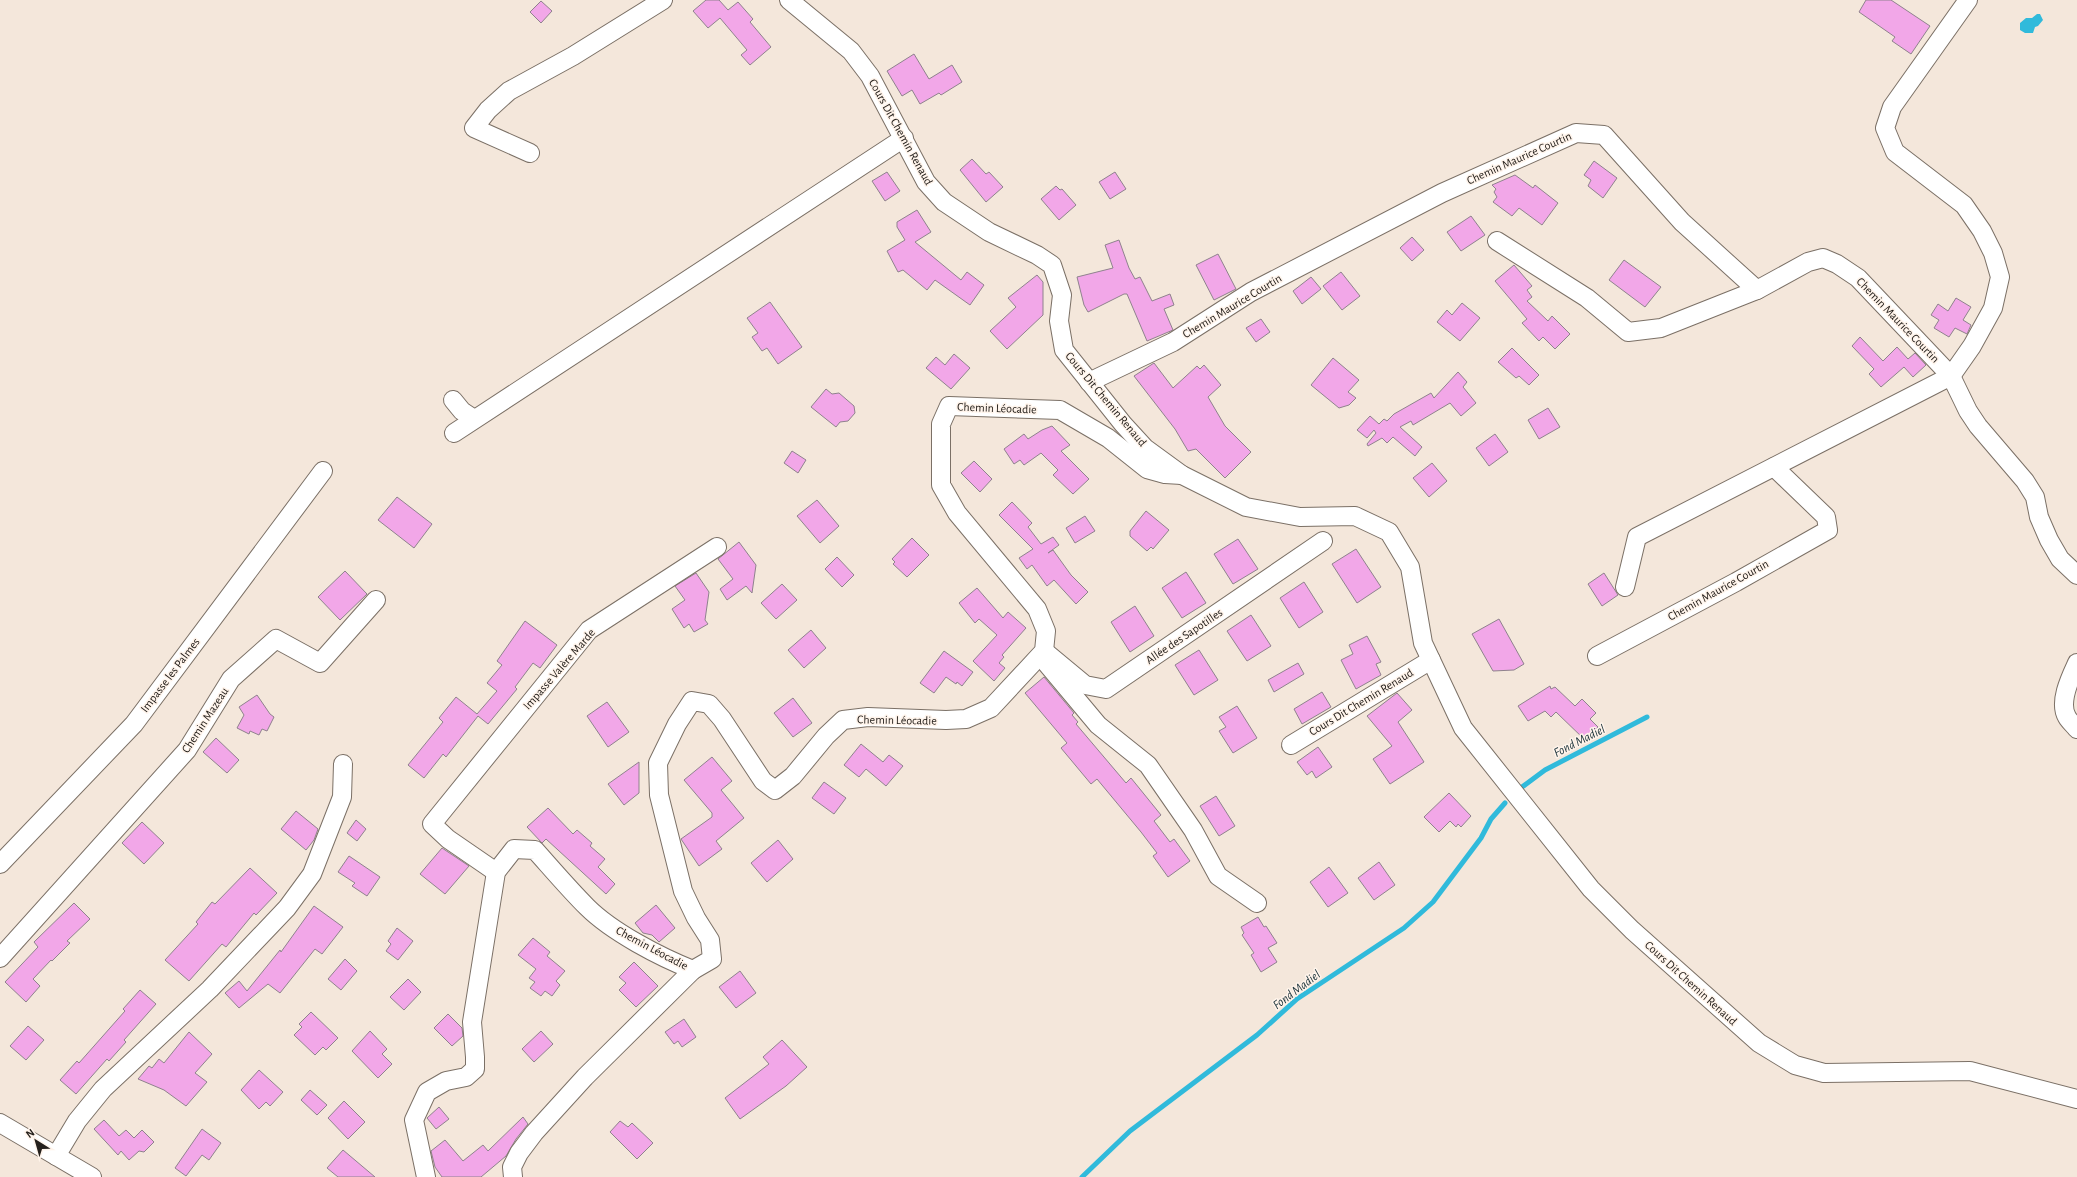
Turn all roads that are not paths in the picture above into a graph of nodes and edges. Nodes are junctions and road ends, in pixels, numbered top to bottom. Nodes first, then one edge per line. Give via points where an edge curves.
1 (663, 0) edge
2 (789, 0) edge
3 (1968, 0) edge
4 (904, 138) junction
5 (530, 154) dead end
6 (1497, 241) dead end
7 (1757, 290) junction
8 (1951, 376) junction
9 (1089, 382) junction
10 (453, 400) dead end
11 (474, 419) junction
12 (454, 433) dead end
13 (1774, 467) junction
14 (323, 471) dead end
15 (1182, 475) junction
16 (1323, 541) dead end
17 (717, 547) dead end
18 (2077, 575) edge
19 (1625, 586) dead end
20 (376, 600) dead end
21 (1042, 654) junction
22 (1597, 656) dead end
23 (1431, 660) junction
24 (2077, 663) edge
25 (2077, 729) edge
26 (1291, 745) dead end
27 (344, 764) dead end
28 (0, 864) edge
29 (496, 872) junction
30 (1257, 903) dead end
31 (0, 958) edge
32 (693, 970) junction
33 (2077, 1099) edge
34 (0, 1124) edge
35 (56, 1156) junction
36 (92, 1177) edge
37 (426, 1177) edge
38 (513, 1177) edge

1 - 5 street via 573,56 509,91 488,110 474,128
2 - 4 street, Cours Dit Chemin Renaud via 851,51 870,76
3 - 8 street, Chemin Maurice Courtin via 1892,107 1884,128 1895,152 1964,205 1990,247 2000,278 1993,308 1972,346
4 - 9 street, Cours Dit Chemin Renaud via 926,182 944,202 989,232 1052,265 1062,295 1059,321 1064,350
4 - 11 street
6 - 7 street via 1587,298 1628,332 1661,328
7 - 8 street, Chemin Maurice Courtin via 1808,262 1823,258 1837,264 1858,278
7 - 9 street, Chemin Maurice Courtin via 1682,222 1604,135 1576,133 1442,193 1251,292 1173,342
8 - 13 street, Chemin Maurice Courtin
8 - 18 street, Chemin Maurice Courtin via 1978,426 2025,481 2035,497 2039,517 2049,540 2060,559
9 - 15 street, Cours Dit Chemin Renaud via 1145,448
10 - 11 street via 462,411
11 - 12 street
13 - 19 street, Chemin Maurice Courtin via 1637,537
13 - 22 street, Chemin Maurice Courtin via 1826,517 1828,530
14 - 28 street, Impasse les Palmes via 134,724
15 - 21 street, Chemin Léocadie via 1165,474 1147,468 1108,438 1060,410 949,406 941,424 941,485 958,513 1037,609 1046,631
15 - 23 street, Cours Dit Chemin Renaud via 1246,507 1300,517 1355,516 1389,532 1410,566 1423,642
16 - 21 street, Allée des Sapotilles via 1106,689 1085,685
17 - 29 street, Impasse Valère Marde via 589,630 432,824 448,839
20 - 31 street, Chemin Mazeau via 320,663 276,639 231,680 187,750
21 - 30 street via 1098,725 1148,765 1193,830 1218,876
21 - 32 street, Chemin Léocadie via 991,708 966,719 868,717 843,720 826,736 793,776 775,790 762,781 722,719 709,704 692,701 677,724 658,763 659,794 683,891 710,940 712,959
23 - 26 street, Cours Dit Chemin Renaud
23 - 33 street, Cours Dit Chemin Renaud via 1463,728 1591,889 1632,930 1759,1043 1795,1065 1824,1072 1970,1071
24 - 25 street via 2064,696 2066,716
27 - 35 street via 342,797 312,874 287,908 210,989 104,1089 77,1121
29 - 32 street, Chemin Léocadie via 514,849 535,850 588,908 616,929 673,962
29 - 37 street, Chemin Léocadie via 472,1022 476,1057 474,1069 466,1077 446,1081 427,1092 414,1120
32 - 38 street via 585,1077 534,1133 512,1167
34 - 35 street
35 - 36 street

